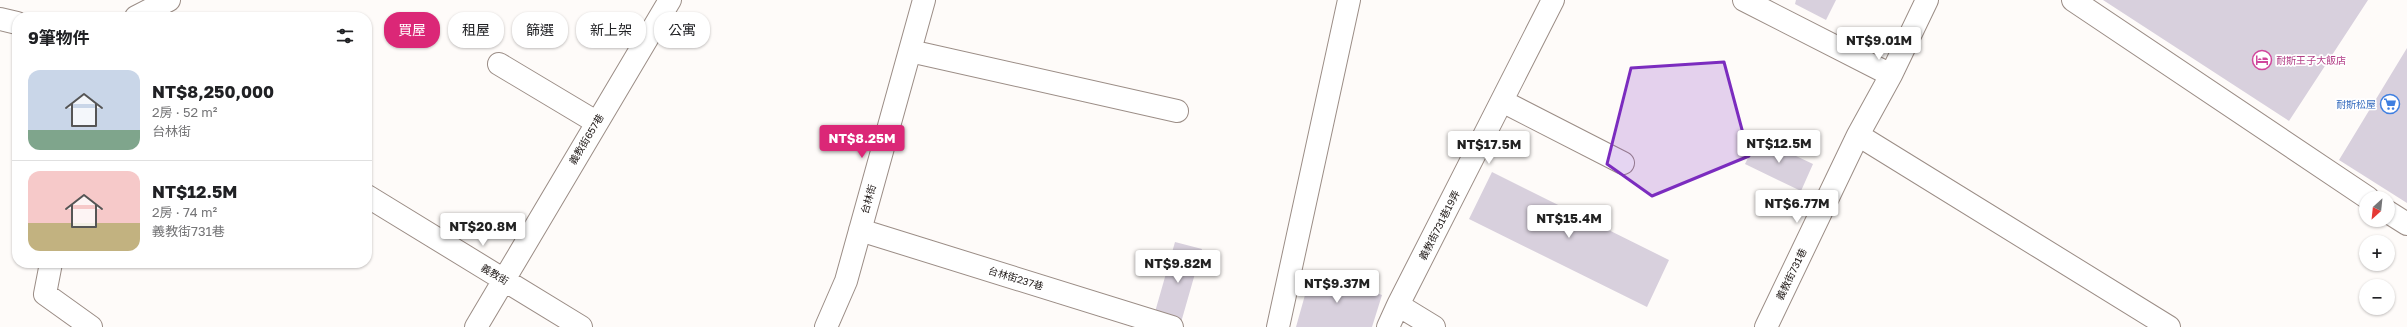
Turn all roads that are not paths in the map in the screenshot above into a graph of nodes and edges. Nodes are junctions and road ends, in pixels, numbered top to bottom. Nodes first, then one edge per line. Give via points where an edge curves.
1 (168, 0) edge
2 (670, 0) edge
3 (924, 0) edge
4 (1349, 0) edge
5 (1553, 0) edge
6 (1744, 0) edge
7 (1927, 0) edge
8 (2073, 0) edge
9 (145, 12) edge
10 (0, 20) edge
11 (12, 22) edge
12 (910, 51) junction
13 (499, 64) dead end
14 (1891, 75) junction
15 (1502, 101) junction
16 (1177, 112) dead end
17 (596, 122) junction
18 (1858, 135) junction
19 (1623, 163) dead end
20 (2359, 192) edge
21 (372, 199) edge
22 (2395, 216) edge
23 (2407, 224) edge
24 (860, 230) junction
25 (50, 268) edge
26 (503, 279) junction
27 (1398, 305) junction
28 (91, 327) edge
29 (476, 327) edge
30 (581, 327) edge
31 (826, 327) edge
32 (1172, 327) edge
33 (1278, 327) edge
34 (1388, 327) edge
35 (1434, 327) edge
36 (1766, 327) edge
37 (2169, 327) edge

1 - 9 street
2 - 17 street, 義教街657巷
3 - 12 street, 台林街
4 - 33 street
5 - 15 street, 義教街731巷19弄
6 - 14 street
7 - 14 street, 義教街731巷
8 - 20 street
10 - 11 street
12 - 16 street
12 - 24 street, 台林街
13 - 17 street
14 - 18 street, 義教街731巷
15 - 19 street
15 - 27 street, 義教街731巷19弄
17 - 26 street, 義教街657巷
18 - 36 street, 義教街731巷
18 - 37 street
21 - 26 street, 義教街
22 - 23 street
24 - 31 street, 台林街 via 846,280
24 - 32 street, 台林街237巷
25 - 28 street via 45,294
26 - 29 street, 義教街657巷
26 - 30 street, 義教街
27 - 34 street
27 - 35 street

